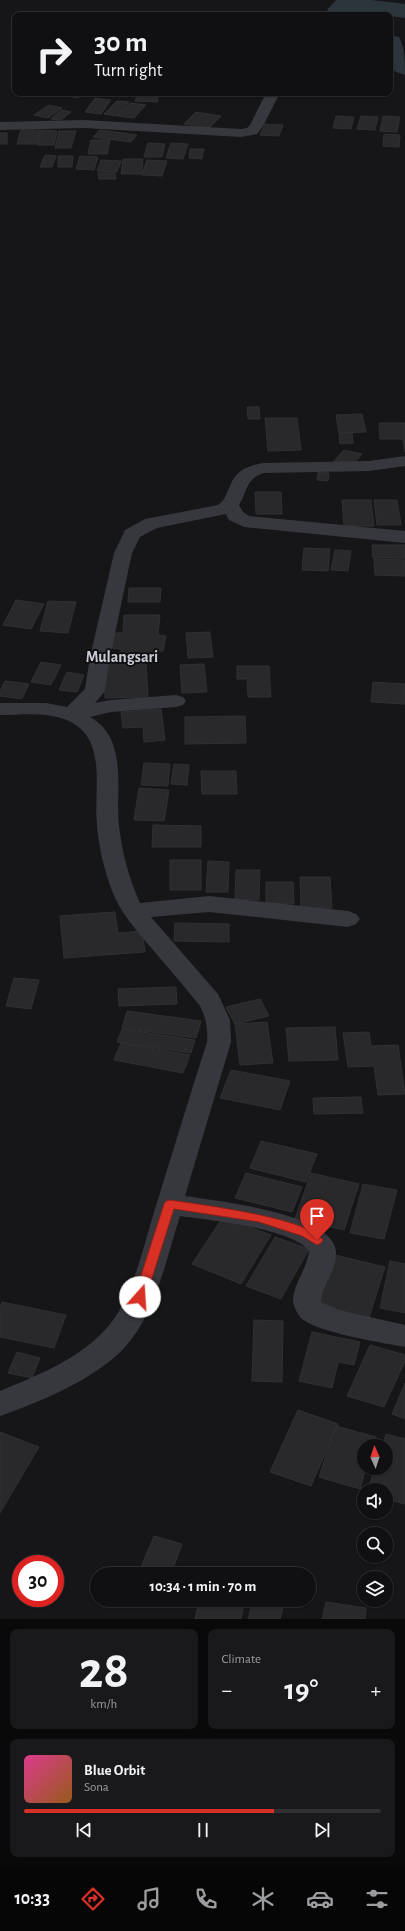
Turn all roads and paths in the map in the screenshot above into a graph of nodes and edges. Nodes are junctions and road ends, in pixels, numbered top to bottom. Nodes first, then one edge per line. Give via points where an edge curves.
1 (271, 96) edge
2 (0, 126) edge
3 (405, 461) edge
4 (230, 506) junction
5 (405, 537) edge
6 (176, 701) dead end
7 (0, 709) edge
8 (71, 715) junction
9 (133, 911) junction
10 (348, 919) dead end
11 (170, 1204) junction
12 (405, 1336) edge
13 (0, 1404) edge

1 - 2 street via 256,126 241,133 84,124
3 - 4 street via 369,466 253,470 242,477
4 - 5 street via 236,516 244,520
4 - 8 street via 213,512 152,524 132,534 122,553 95,691
6 - 8 street via 98,707
7 - 8 street via 28,709
8 - 9 street via 86,722 103,741 107,759 108,826 117,872 124,895
9 - 10 street via 209,904
9 - 11 street via 209,1000 217,1013 220,1029 217,1049
11 - 12 street via 259,1218 306,1233 317,1240 323,1252 307,1297 306,1304 310,1310 332,1319
11 - 13 street via 140,1297 114,1339 66,1374

